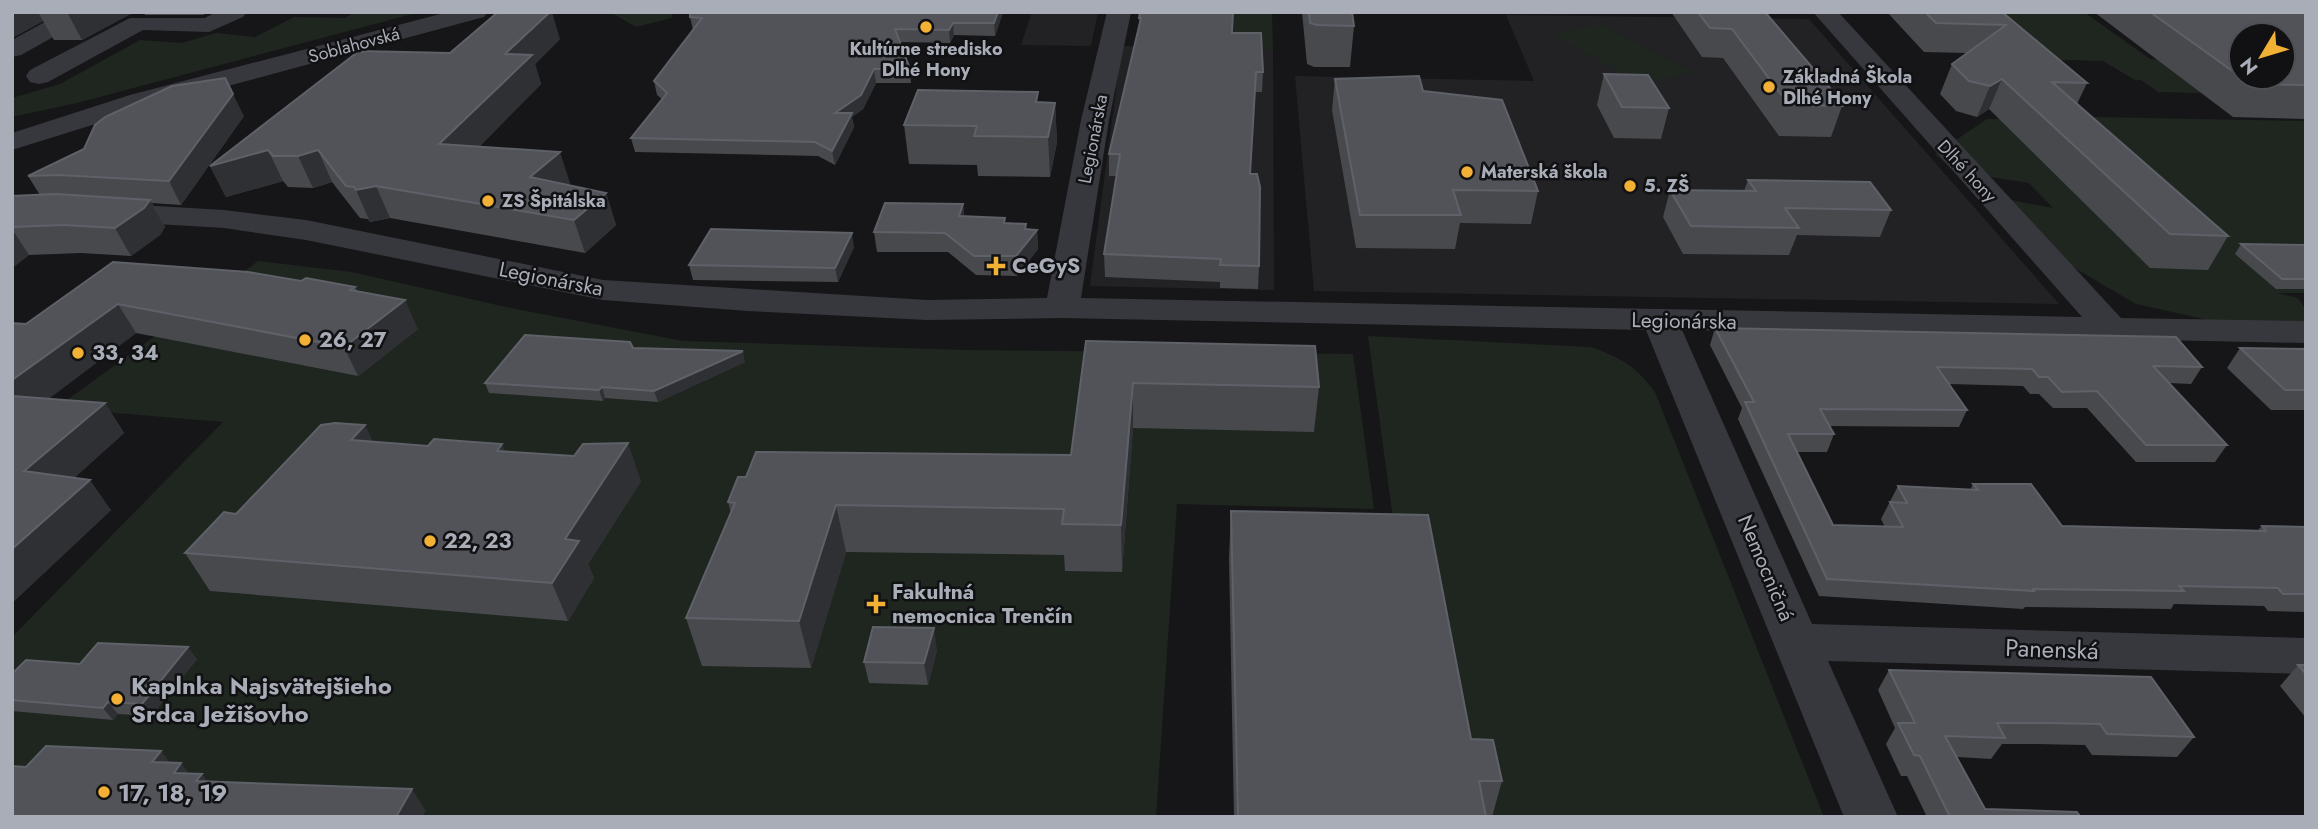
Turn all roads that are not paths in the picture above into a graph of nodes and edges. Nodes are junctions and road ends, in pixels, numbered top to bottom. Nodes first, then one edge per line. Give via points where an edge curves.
1 (81, 12) edge
2 (235, 12) edge
3 (476, 12) edge
4 (1119, 12) edge
5 (1825, 12) edge
6 (12, 50) edge
7 (39, 76) dead end
8 (233, 78) junction
9 (12, 142) edge
10 (12, 161) edge
11 (12, 201) edge
12 (44, 210) junction
13 (12, 212) edge
14 (1062, 308) junction
15 (1660, 321) junction
16 (2111, 328) junction
17 (2306, 332) edge
18 (1798, 642) junction
19 (2306, 656) edge
20 (1871, 817) edge

1 - 6 street
2 - 7 street via 209,25 139,23
3 - 8 street, Soblahovská
4 - 14 street, Legionárska
5 - 16 street, Dlhé hony
8 - 9 street, Soblahovská via 140,101
8 - 10 street, Soblahovská
11 - 12 street, Legionárska
12 - 13 street, Legionárska
12 - 14 street, Legionárska via 212,218 306,230 603,290 927,310
14 - 15 street, Legionárska
15 - 16 street, Legionárska
15 - 18 street, Nemocničná
16 - 17 street, Legionárska
18 - 19 street, Panenská
18 - 20 street, Nemocničná

